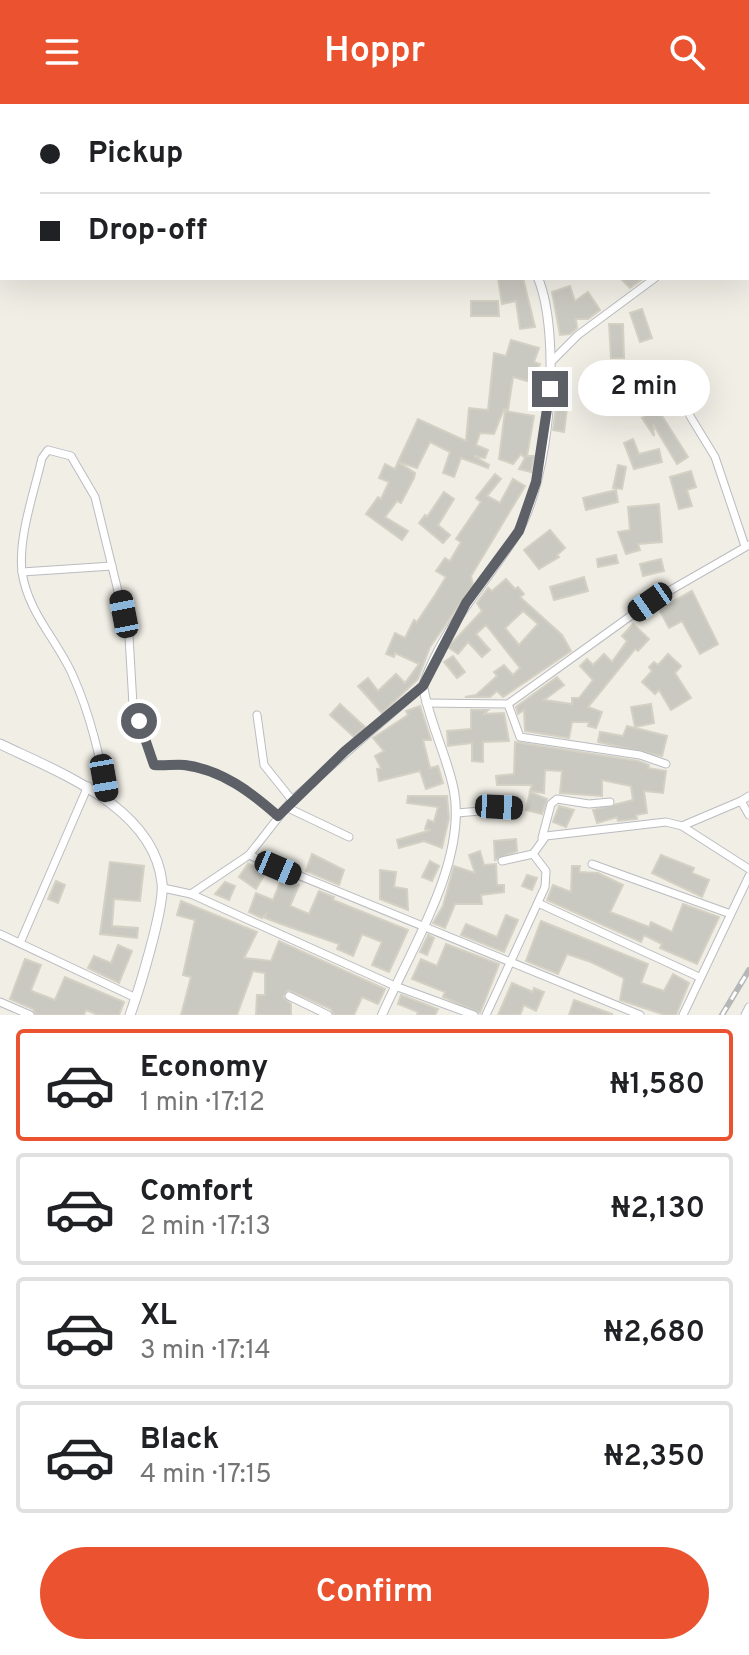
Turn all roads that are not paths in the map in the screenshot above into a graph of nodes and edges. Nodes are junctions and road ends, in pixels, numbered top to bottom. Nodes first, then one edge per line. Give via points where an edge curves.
1 (539, 280) edge
2 (652, 280) edge
3 (552, 361) junction
4 (690, 416) dead end
5 (747, 545) edge
6 (112, 566) junction
7 (22, 572) junction
8 (423, 686) junction
9 (426, 703) junction
10 (508, 704) junction
11 (257, 715) dead end
12 (0, 744) edge
13 (666, 764) dead end
14 (88, 786) junction
15 (749, 796) edge
16 (108, 800) junction
17 (741, 801) junction
18 (610, 802) dead end
19 (289, 803) junction
20 (515, 808) dead end
21 (457, 813) junction
22 (749, 815) edge
23 (278, 816) junction
24 (682, 826) junction
25 (349, 837) dead end
26 (542, 838) junction
27 (533, 854) junction
28 (249, 855) junction
29 (502, 861) dead end
30 (592, 864) dead end
31 (749, 869) edge
32 (749, 876) edge
33 (163, 888) junction
34 (191, 894) junction
35 (538, 903) junction
36 (728, 913) junction
37 (421, 928) junction
38 (0, 934) edge
39 (20, 943) junction
40 (511, 963) junction
41 (699, 977) junction
42 (395, 986) junction
43 (289, 996) dead end
44 (136, 998) junction
45 (0, 1002) edge
46 (749, 1007) edge
47 (30, 1015) edge
48 (130, 1015) edge
49 (328, 1015) edge
50 (382, 1015) edge
51 (474, 1015) edge
52 (486, 1015) edge
53 (640, 1015) edge
54 (683, 1015) edge
55 (745, 1015) edge

1 - 3 street via 549,309
2 - 3 street
3 - 8 street via 547,417 528,509 504,554 466,603
4 - 5 street via 715,457
5 - 10 street via 650,602
6 - 7 street
6 - 7 street via 95,497 71,456 48,450 29,518
6 - 23 street via 129,636 133,705 154,765 188,766 224,776
7 - 16 street via 42,625 73,675 100,756
8 - 9 street
8 - 19 street
9 - 10 street
9 - 21 street
10 - 13 street via 520,737 640,755
11 - 19 street via 264,765
12 - 14 main road
14 - 16 main road
14 - 39 street
15 - 17 street
16 - 33 main road via 144,841
17 - 22 street
17 - 24 street
18 - 26 street via 557,799
19 - 23 street
19 - 25 street
20 - 21 street
21 - 37 street via 454,847
23 - 28 street
24 - 26 street via 666,822
24 - 31 street
26 - 27 street
27 - 29 street
27 - 35 street via 546,871
28 - 34 street
28 - 37 street
30 - 36 street
32 - 36 street
33 - 34 street
33 - 44 main road
34 - 42 street
35 - 40 street
35 - 41 street
36 - 41 street
37 - 40 street
37 - 42 street
38 - 39 street
39 - 44 street
40 - 52 street
40 - 53 street
41 - 54 street
42 - 50 street
42 - 51 street
43 - 49 street
44 - 48 main road
45 - 47 street
46 - 55 street

